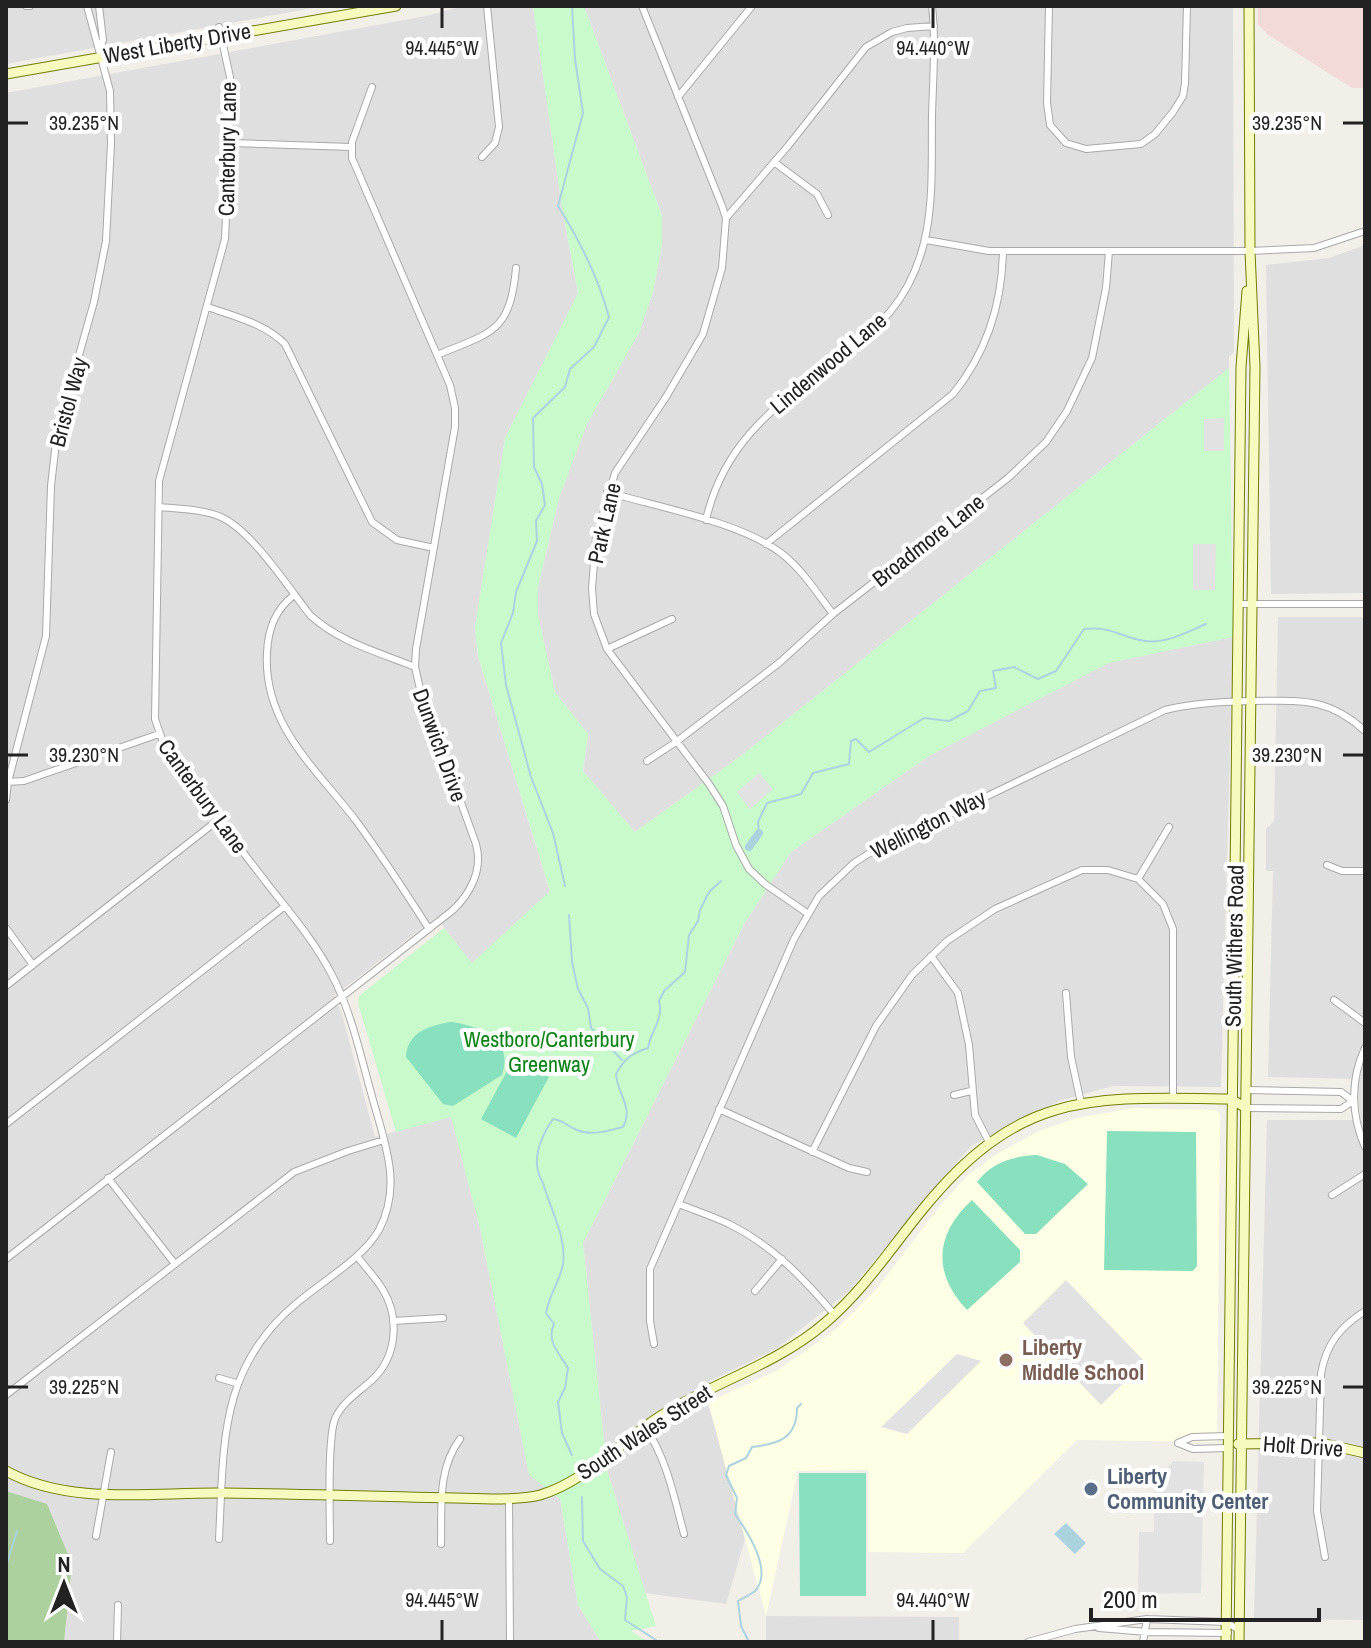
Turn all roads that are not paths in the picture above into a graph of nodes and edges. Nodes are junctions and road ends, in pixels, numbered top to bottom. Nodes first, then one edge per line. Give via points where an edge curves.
1 (87, 6) edge
2 (99, 6) edge
3 (396, 6) edge
4 (487, 6) edge
5 (642, 6) edge
6 (752, 6) edge
7 (932, 6) edge
8 (1049, 6) edge
9 (1187, 6) edge
10 (1249, 6) edge
11 (361, 9) edge
12 (934, 26) junction
13 (220, 31) junction
14 (101, 52) junction
15 (6, 74) edge
16 (372, 87) dead end
17 (678, 97) junction
18 (231, 143) junction
19 (351, 147) junction
20 (482, 157) dead end
21 (774, 162) junction
22 (828, 215) dead end
23 (726, 218) junction
24 (1365, 231) edge
25 (926, 240) junction
26 (1003, 251) junction
27 (1109, 251) junction
28 (1250, 251) junction
29 (516, 268) dead end
30 (208, 307) junction
31 (437, 355) junction
32 (607, 492) junction
33 (159, 507) junction
34 (706, 520) junction
35 (766, 544) junction
36 (434, 548) junction
37 (294, 595) junction
38 (1239, 604) junction
39 (1253, 604) junction
40 (1365, 604) edge
41 (833, 614) junction
42 (672, 619) dead end
43 (607, 649) junction
44 (415, 667) junction
45 (1237, 701) junction
46 (1251, 701) junction
47 (1365, 730) edge
48 (159, 734) junction
49 (676, 742) junction
50 (647, 761) dead end
51 (7, 782) edge
52 (6, 800) edge
53 (218, 820) junction
54 (1169, 827) dead end
55 (1327, 865) dead end
56 (1365, 871) edge
57 (1138, 879) junction
58 (285, 906) junction
59 (807, 913) junction
60 (6, 928) edge
61 (429, 929) junction
62 (931, 956) junction
63 (33, 965) junction
64 (6, 986) edge
65 (1066, 993) dead end
66 (342, 998) junction
67 (1334, 1000) dead end
68 (1365, 1023) edge
69 (1365, 1048) edge
70 (1247, 1090) junction
71 (971, 1091) junction
72 (954, 1095) dead end
73 (1173, 1098) junction
74 (1231, 1099) junction
75 (1353, 1101) junction
76 (1081, 1103) junction
77 (1246, 1108) junction
78 (719, 1109) junction
79 (6, 1124) edge
80 (384, 1140) junction
81 (989, 1142) junction
82 (1365, 1147) edge
83 (812, 1152) junction
84 (867, 1172) dead end
85 (1365, 1174) edge
86 (108, 1178) junction
87 (1332, 1195) dead end
88 (679, 1204) junction
89 (357, 1256) junction
90 (6, 1259) edge
91 (782, 1259) junction
92 (175, 1264) junction
93 (755, 1291) dead end
94 (1365, 1311) edge
95 (834, 1314) junction
96 (443, 1318) dead end
97 (393, 1321) junction
98 (654, 1344) dead end
99 (219, 1378) dead end
100 (236, 1383) junction
101 (6, 1395) edge
102 (645, 1427) junction
103 (1228, 1436) junction
104 (460, 1439) dead end
105 (1241, 1442) junction
106 (1321, 1443) junction
107 (1228, 1448) junction
108 (111, 1452) dead end
109 (1365, 1453) edge
110 (6, 1471) edge
111 (102, 1493) junction
112 (221, 1493) junction
113 (331, 1495) junction
114 (442, 1498) junction
115 (509, 1499) junction
116 (684, 1534) dead end
117 (96, 1536) dead end
118 (219, 1539) dead end
119 (330, 1541) dead end
120 (441, 1544) dead end
121 (1325, 1557) dead end
122 (118, 1605) dead end
123 (1147, 1619) junction
124 (1096, 1627) junction
125 (1147, 1632) junction
126 (1230, 1632) edge
127 (117, 1642) edge
128 (510, 1642) edge
129 (1028, 1642) edge
130 (1143, 1642) edge
131 (1239, 1642) edge

1 - 14 street, Bristol Way
2 - 14 street
3 - 11 main road, West Liberty Drive
4 - 20 street via 499,127 495,143
5 - 17 street, Park Lane
6 - 17 street
7 - 12 street, Lindenwood Lane
8 - 9 street via 1050,125 1066,143 1086,149 1141,144 1173,112 1185,83
10 - 28 main road, South Withers Road
11 - 13 main road, West Liberty Drive
12 - 21 street via 892,32 866,47
12 - 25 street, Lindenwood Lane via 933,190
13 - 14 main road, West Liberty Drive
13 - 18 street, Canterbury Lane via 230,77
14 - 15 main road, West Liberty Drive
14 - 51 street, Bristol Way via 111,110 106,241 57,433 46,636
16 - 19 street
17 - 23 street, Park Lane
18 - 19 street
18 - 30 street, Canterbury Lane via 225,239
19 - 31 street, Dunwich Drive
21 - 22 street via 817,194
21 - 23 street
23 - 32 street, Park Lane via 722,268 703,334 626,453
24 - 28 street via 1314,248
25 - 26 street
25 - 34 street, Lindenwood Lane via 907,286 877,325 744,437 722,472
26 - 27 street
26 - 35 street via 992,326 961,385
27 - 28 street
27 - 41 street, Broadmore Lane via 1092,358 1079,391 1051,435 1008,478
28 - 38 main road, South Withers Road via 1241,367
28 - 39 main road, South Withers Road via 1255,367
29 - 31 street via 511,304 502,321 487,334
30 - 33 street, Canterbury Lane via 161,469
30 - 36 street via 258,324 285,344 372,522 397,540
31 - 36 street, Dunwich Drive via 450,385 455,418
32 - 34 street
32 - 43 street, Park Lane via 592,588 594,614
33 - 37 street via 213,514 232,523
33 - 48 street, Canterbury Lane via 153,704
34 - 35 street
35 - 41 street via 799,571
36 - 44 street, Dunwich Drive
37 - 44 street via 336,635
37 - 61 street via 269,630 266,670 273,705 286,731 379,852
38 - 39 street
38 - 45 main road, South Withers Road
39 - 40 street
39 - 46 main road, South Withers Road
41 - 49 street, Broadmore Lane
42 - 43 street
43 - 49 street, Park Lane
44 - 61 street, Dunwich Drive via 479,854 465,896
45 - 46 street, Wellington Way
45 - 59 street, Wellington Way via 1165,710 925,824 854,863
45 - 74 main road, South Withers Road
46 - 47 street, Wellington Way via 1317,703
46 - 70 main road, South Withers Road
48 - 51 street via 24,781
48 - 53 street, Canterbury Lane
49 - 50 street, Broadmore Lane
49 - 59 street, Park Lane via 723,806 749,869
51 - 52 street, Bristol Way
53 - 58 street, Canterbury Lane
53 - 63 street
54 - 57 street
55 - 56 street
57 - 62 street via 1108,870 1082,870 995,909
57 - 73 street via 1163,904 1173,929
58 - 66 street, Canterbury Lane via 325,962
58 - 79 street
59 - 78 street, Wellington Way
60 - 63 street
61 - 66 street, Dunwich Drive
62 - 71 street via 958,993 969,1045
62 - 83 street via 876,1026
63 - 64 street
65 - 76 street
66 - 80 street, Canterbury Lane
66 - 86 street, Dunwich Drive
67 - 68 street
69 - 75 street
70 - 74 main road
70 - 75 street via 1341,1092
70 - 77 main road, South Withers Road
71 - 72 street
71 - 81 street via 975,1115
73 - 74 main road, South Wales Street
73 - 76 main road, South Wales Street
74 - 77 main road, South Wales Street
74 - 103 main road, South Withers Road
75 - 77 street via 1341,1109
75 - 82 street
76 - 81 main road, South Wales Street via 1032,1118
77 - 105 main road, South Withers Road
78 - 83 street
78 - 88 street, Wellington Way
80 - 89 street, Canterbury Lane via 389,1204 378,1230
80 - 92 street via 294,1172
81 - 95 main road, South Wales Street via 959,1167 882,1264
83 - 84 street
85 - 87 street
86 - 90 street, Dunwich Drive
86 - 92 street
88 - 91 street via 731,1225
88 - 98 street, Wellington Way via 650,1269
89 - 97 street via 383,1289
89 - 100 street, Canterbury Lane via 285,1312 258,1344
91 - 93 street
91 - 95 street
92 - 101 street
94 - 106 street via 1341,1329 1327,1349 1321,1374
95 - 102 main road, South Wales Street via 783,1353 701,1392
96 - 97 street
97 - 113 street via 387,1359 334,1421
99 - 100 street
100 - 112 street, Canterbury Lane
102 - 115 main road, South Wales Street via 561,1486
102 - 116 street via 666,1466
103 - 105 main road, Holt Drive
103 - 107 main road, South Withers Road
103 - 107 street, Holt Drive via 1192,1437 1178,1443 1193,1449
104 - 114 street via 449,1454
105 - 106 main road, Holt Drive
105 - 107 main road, Holt Drive
105 - 126 main road, South Withers Road
106 - 109 main road, Holt Drive
106 - 121 street via 1317,1511
107 - 126 main road, South Withers Road
108 - 111 street
110 - 111 main road, South Wales Street via 47,1488
111 - 112 main road, South Wales Street
111 - 117 street
112 - 113 main road, South Wales Street
112 - 118 street, Canterbury Lane
113 - 114 main road, South Wales Street
113 - 119 street
114 - 115 main road, South Wales Street
114 - 120 street
115 - 128 street
122 - 127 street
123 - 124 street
123 - 125 street
123 - 126 street
124 - 125 street
124 - 129 street
125 - 126 street
125 - 130 street
126 - 131 main road, South Withers Road

